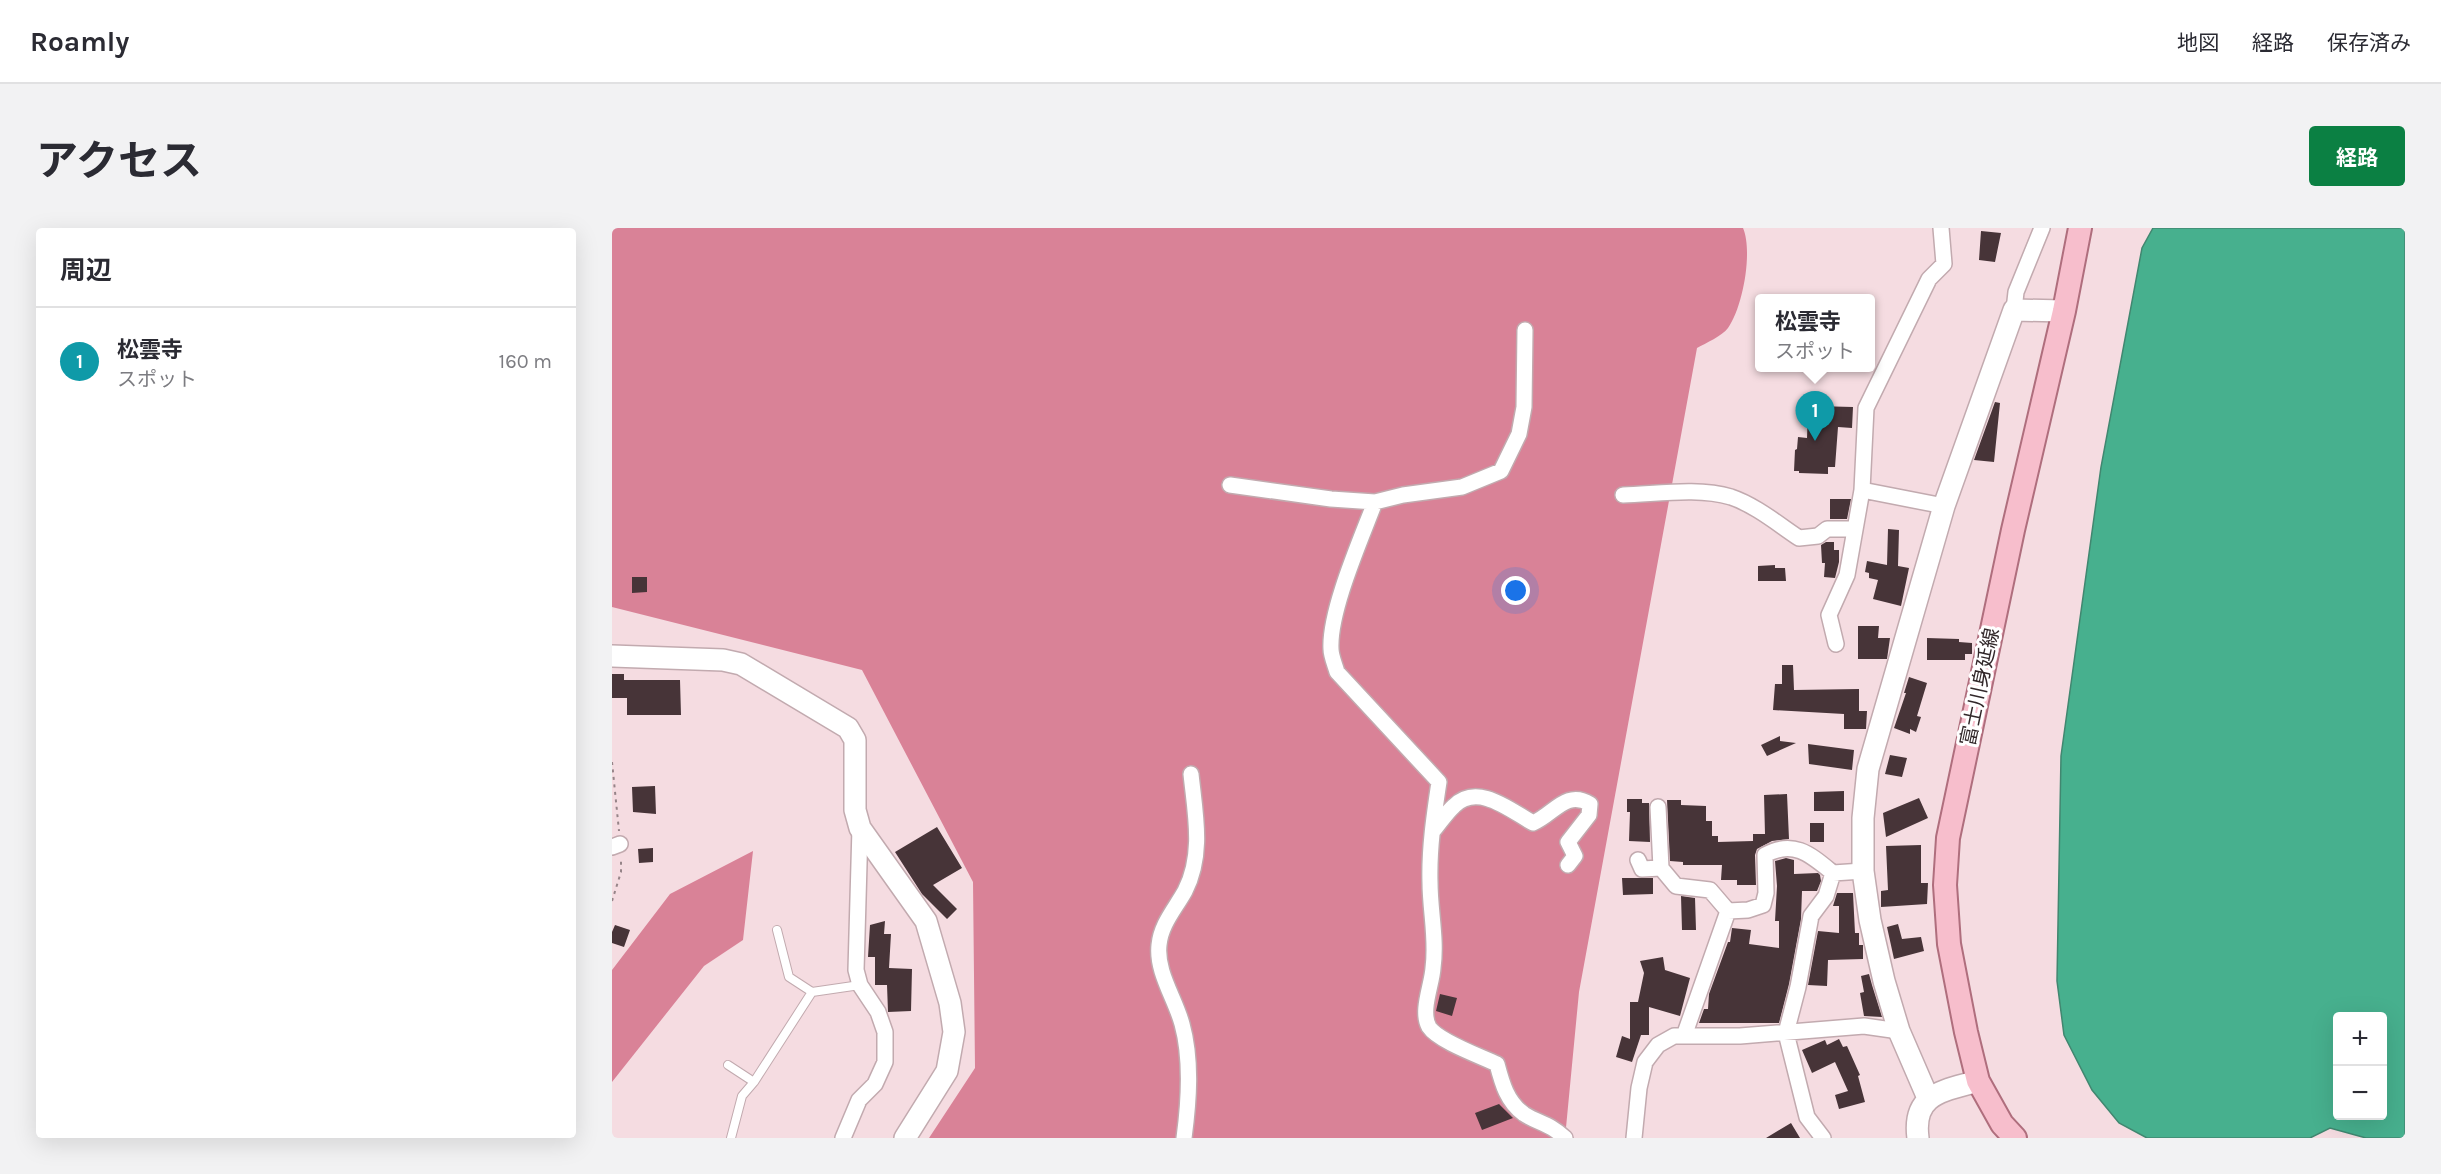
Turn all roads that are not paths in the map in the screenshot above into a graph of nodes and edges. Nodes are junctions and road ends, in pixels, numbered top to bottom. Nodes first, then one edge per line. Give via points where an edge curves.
1 (1941, 228) edge
2 (2042, 228) edge
3 (2080, 228) edge
4 (2014, 310) junction
5 (2064, 310) junction
6 (1525, 330) dead end
7 (1230, 485) dead end
8 (1862, 489) junction
9 (1623, 495) dead end
10 (1375, 502) junction
11 (1944, 506) junction
12 (1855, 529) junction
13 (1836, 644) dead end
14 (612, 656) edge
15 (1191, 774) dead end
16 (1658, 807) dead end
17 (860, 828) junction
18 (1433, 831) junction
19 (1638, 860) dead end
20 (1568, 865) dead end
21 (1661, 868) junction
22 (1863, 871) junction
23 (1833, 873) junction
24 (1728, 911) junction
25 (777, 930) dead end
26 (860, 985) junction
27 (812, 992) junction
28 (1899, 1031) junction
29 (1786, 1033) junction
30 (1684, 1036) junction
31 (728, 1065) dead end
32 (1978, 1081) junction
33 (754, 1082) junction
34 (1928, 1098) junction
35 (731, 1138) edge
36 (843, 1138) edge
37 (905, 1138) edge
38 (1184, 1138) edge
39 (1565, 1138) edge
40 (1634, 1138) edge
41 (1823, 1138) edge
42 (1918, 1138) edge
43 (2015, 1138) edge

1 - 8 street via 1944,264 1929,279 1866,408
2 - 4 street via 2016,292
3 - 5 main road, 富士川身延線
4 - 5 street
4 - 11 street
5 - 32 main road, 富士川身延線 via 1948,838 1945,885 1949,944
6 - 10 street via 1524,407 1519,434 1501,471 1462,487
7 - 10 street
8 - 11 street
8 - 12 street
9 - 12 street via 1700,493 1730,497 1799,538 1818,536 1827,529
10 - 18 street via 1344,587 1332,630 1331,650 1337,672 1439,782
11 - 22 street via 1868,769
12 - 13 street via 1847,574 1829,615
14 - 17 street via 741,664 848,728 855,740 855,810
15 - 38 street via 1198,835 1194,864 1185,890 1164,924 1159,945 1160,965 1182,1025 1189,1102
16 - 21 street
17 - 26 street via 856,970
17 - 37 street via 926,921 950,1003 954,1032 947,1071
18 - 20 street via 1456,804 1471,796 1486,797 1533,824 1563,801 1583,800 1590,804 1589,815 1568,842 1575,855
18 - 39 street via 1430,882 1435,934 1426,1007 1429,1026 1439,1036 1497,1064 1512,1103
19 - 21 street via 1642,869
21 - 24 street via 1676,886 1710,890
22 - 23 street
22 - 28 street via 1879,961
23 - 24 street via 1804,850 1776,849 1765,855 1763,905
23 - 29 street via 1826,896 1811,916
24 - 30 street
25 - 27 lane via 789,977
26 - 27 lane
26 - 36 street via 878,1012 885,1032 885,1062 875,1084 859,1100
27 - 33 lane
28 - 29 street via 1864,1026
28 - 34 street
29 - 30 street
29 - 41 street via 1807,1117
30 - 40 street via 1674,1036 1658,1045 1645,1062
31 - 33 lane
32 - 34 street
32 - 43 main road, 富士川身延線 via 2002,1124
33 - 35 lane via 742,1096
34 - 42 street via 1917,1121

